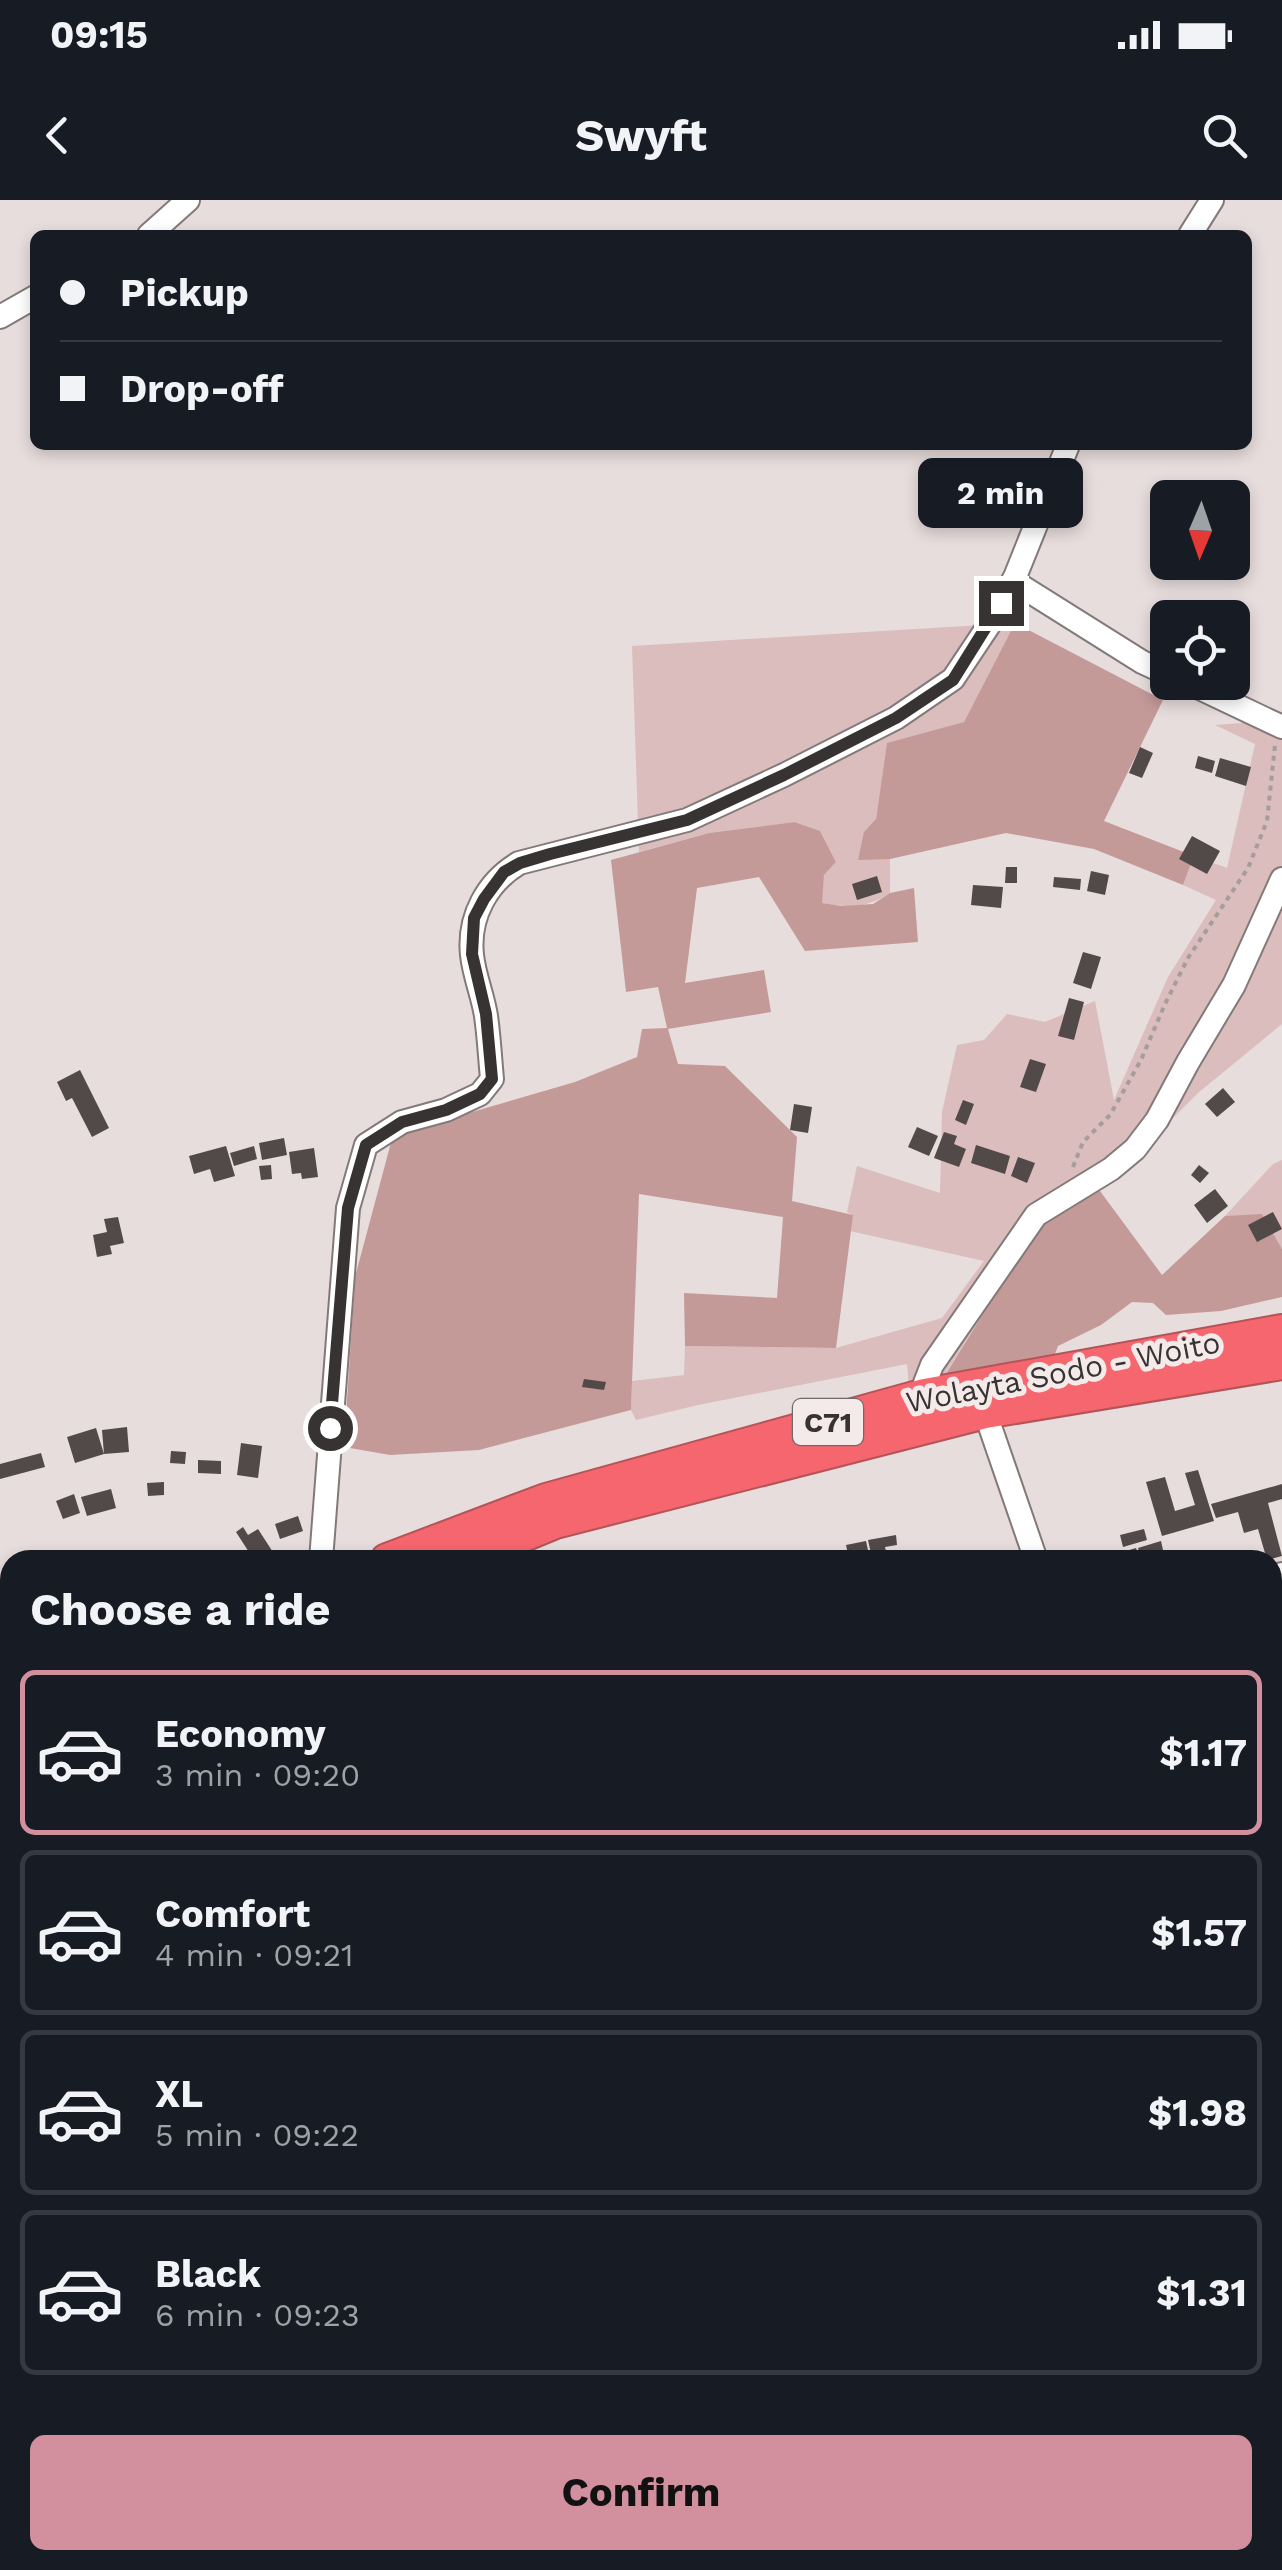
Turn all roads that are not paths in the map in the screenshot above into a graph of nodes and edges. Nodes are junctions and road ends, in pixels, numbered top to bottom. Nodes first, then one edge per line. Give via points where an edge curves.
1 (188, 200) edge
2 (1212, 200) edge
3 (155, 230) edge
4 (1193, 230) edge
5 (30, 300) edge
6 (0, 318) edge
7 (1066, 450) edge
8 (1013, 582) junction
9 (1150, 666) edge
10 (1225, 700) edge
11 (1280, 726) edge
12 (1282, 879) edge
13 (1282, 1332) edge
14 (1282, 1363) edge
15 (925, 1395) junction
16 (985, 1412) junction
17 (322, 1550) edge
18 (414, 1550) edge
19 (487, 1550) edge
20 (1033, 1550) edge

1 - 3 street
2 - 4 street
5 - 6 street
7 - 8 street
8 - 9 street
8 - 17 street via 953,680 896,718 687,820 520,863 484,899 474,918 472,954 492,1079 480,1094 402,1122 366,1145 348,1208
10 - 11 street
12 - 15 street via 1234,985 1157,1120 1112,1169 1036,1216 932,1365
13 - 15 highway, Wolayta Sodo - Woito / C71
14 - 16 highway, Wolayta Sodo - Woito / C71
15 - 18 highway, Wolayta Sodo - Woito / C71 via 546,1500
16 - 19 highway, Wolayta Sodo - Woito / C71 via 555,1522
16 - 20 street

